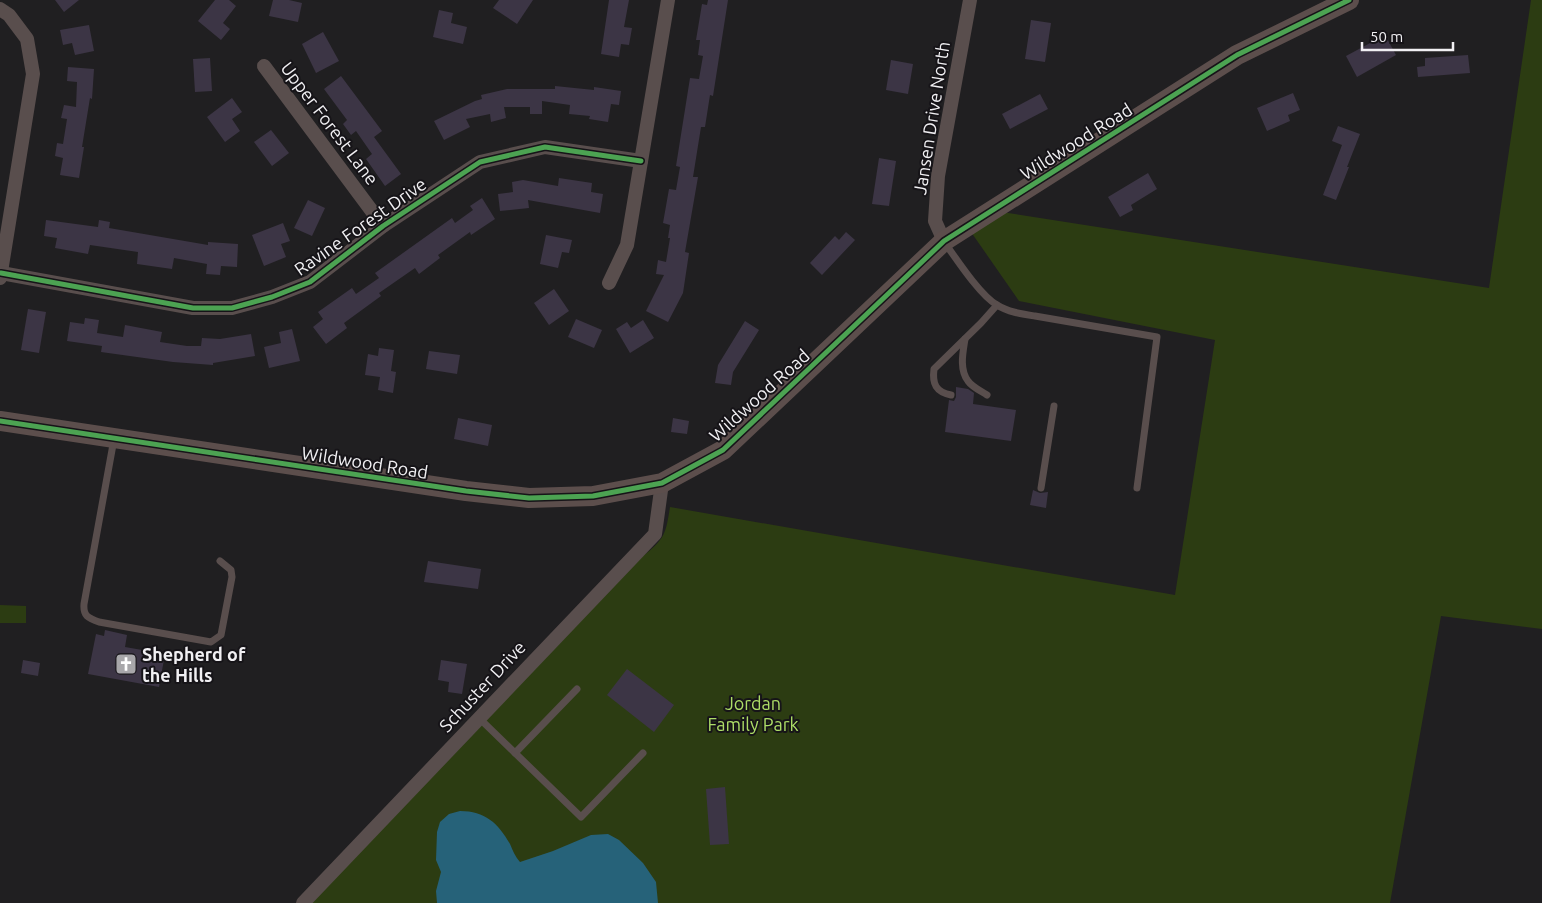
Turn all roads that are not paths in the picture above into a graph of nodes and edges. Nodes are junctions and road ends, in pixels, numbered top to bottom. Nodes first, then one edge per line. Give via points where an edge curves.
1 (668, 0) edge
2 (970, 0) edge
3 (1349, 0) edge
4 (0, 8) edge
5 (264, 66) dead end
6 (641, 161) junction
7 (383, 226) junction
8 (944, 241) junction
9 (0, 276) edge
10 (609, 283) dead end
11 (997, 305) junction
12 (966, 338) junction
13 (951, 395) dead end
14 (987, 395) dead end
15 (1054, 406) dead end
16 (0, 421) edge
17 (114, 438) junction
18 (662, 483) junction
19 (1041, 488) dead end
20 (1138, 488) dead end
21 (220, 561) dead end
22 (577, 689) dead end
23 (479, 718) junction
24 (515, 753) junction
25 (642, 753) dead end
26 (303, 903) edge

1 - 6 street
2 - 8 street, Jansen Drive North via 938,176 935,221
3 - 8 street, Wildwood Road via 1237,55
4 - 9 street via 27,39 33,74
5 - 7 street, Upper Forest Lane
6 - 7 street, Ravine Forest Drive via 545,147 480,162
6 - 10 street via 627,245
7 - 9 street, Ravine Forest Drive via 310,282 232,308 192,308
8 - 11 lane via 977,285
8 - 18 street, Wildwood Road via 723,450
11 - 12 lane
11 - 20 lane via 1014,312 1157,337
12 - 13 lane via 934,369 935,388
12 - 14 lane via 962,359 964,372 968,382
15 - 19 lane
16 - 17 street, Wildwood Road
17 - 18 street, Wildwood Road via 529,498 593,496
17 - 21 lane via 84,604 86,617 211,642 221,635 232,578 231,570
18 - 23 street, Schuster Drive via 655,534
22 - 24 lane
23 - 24 lane
23 - 26 street, Schuster Drive
24 - 25 lane via 581,817

